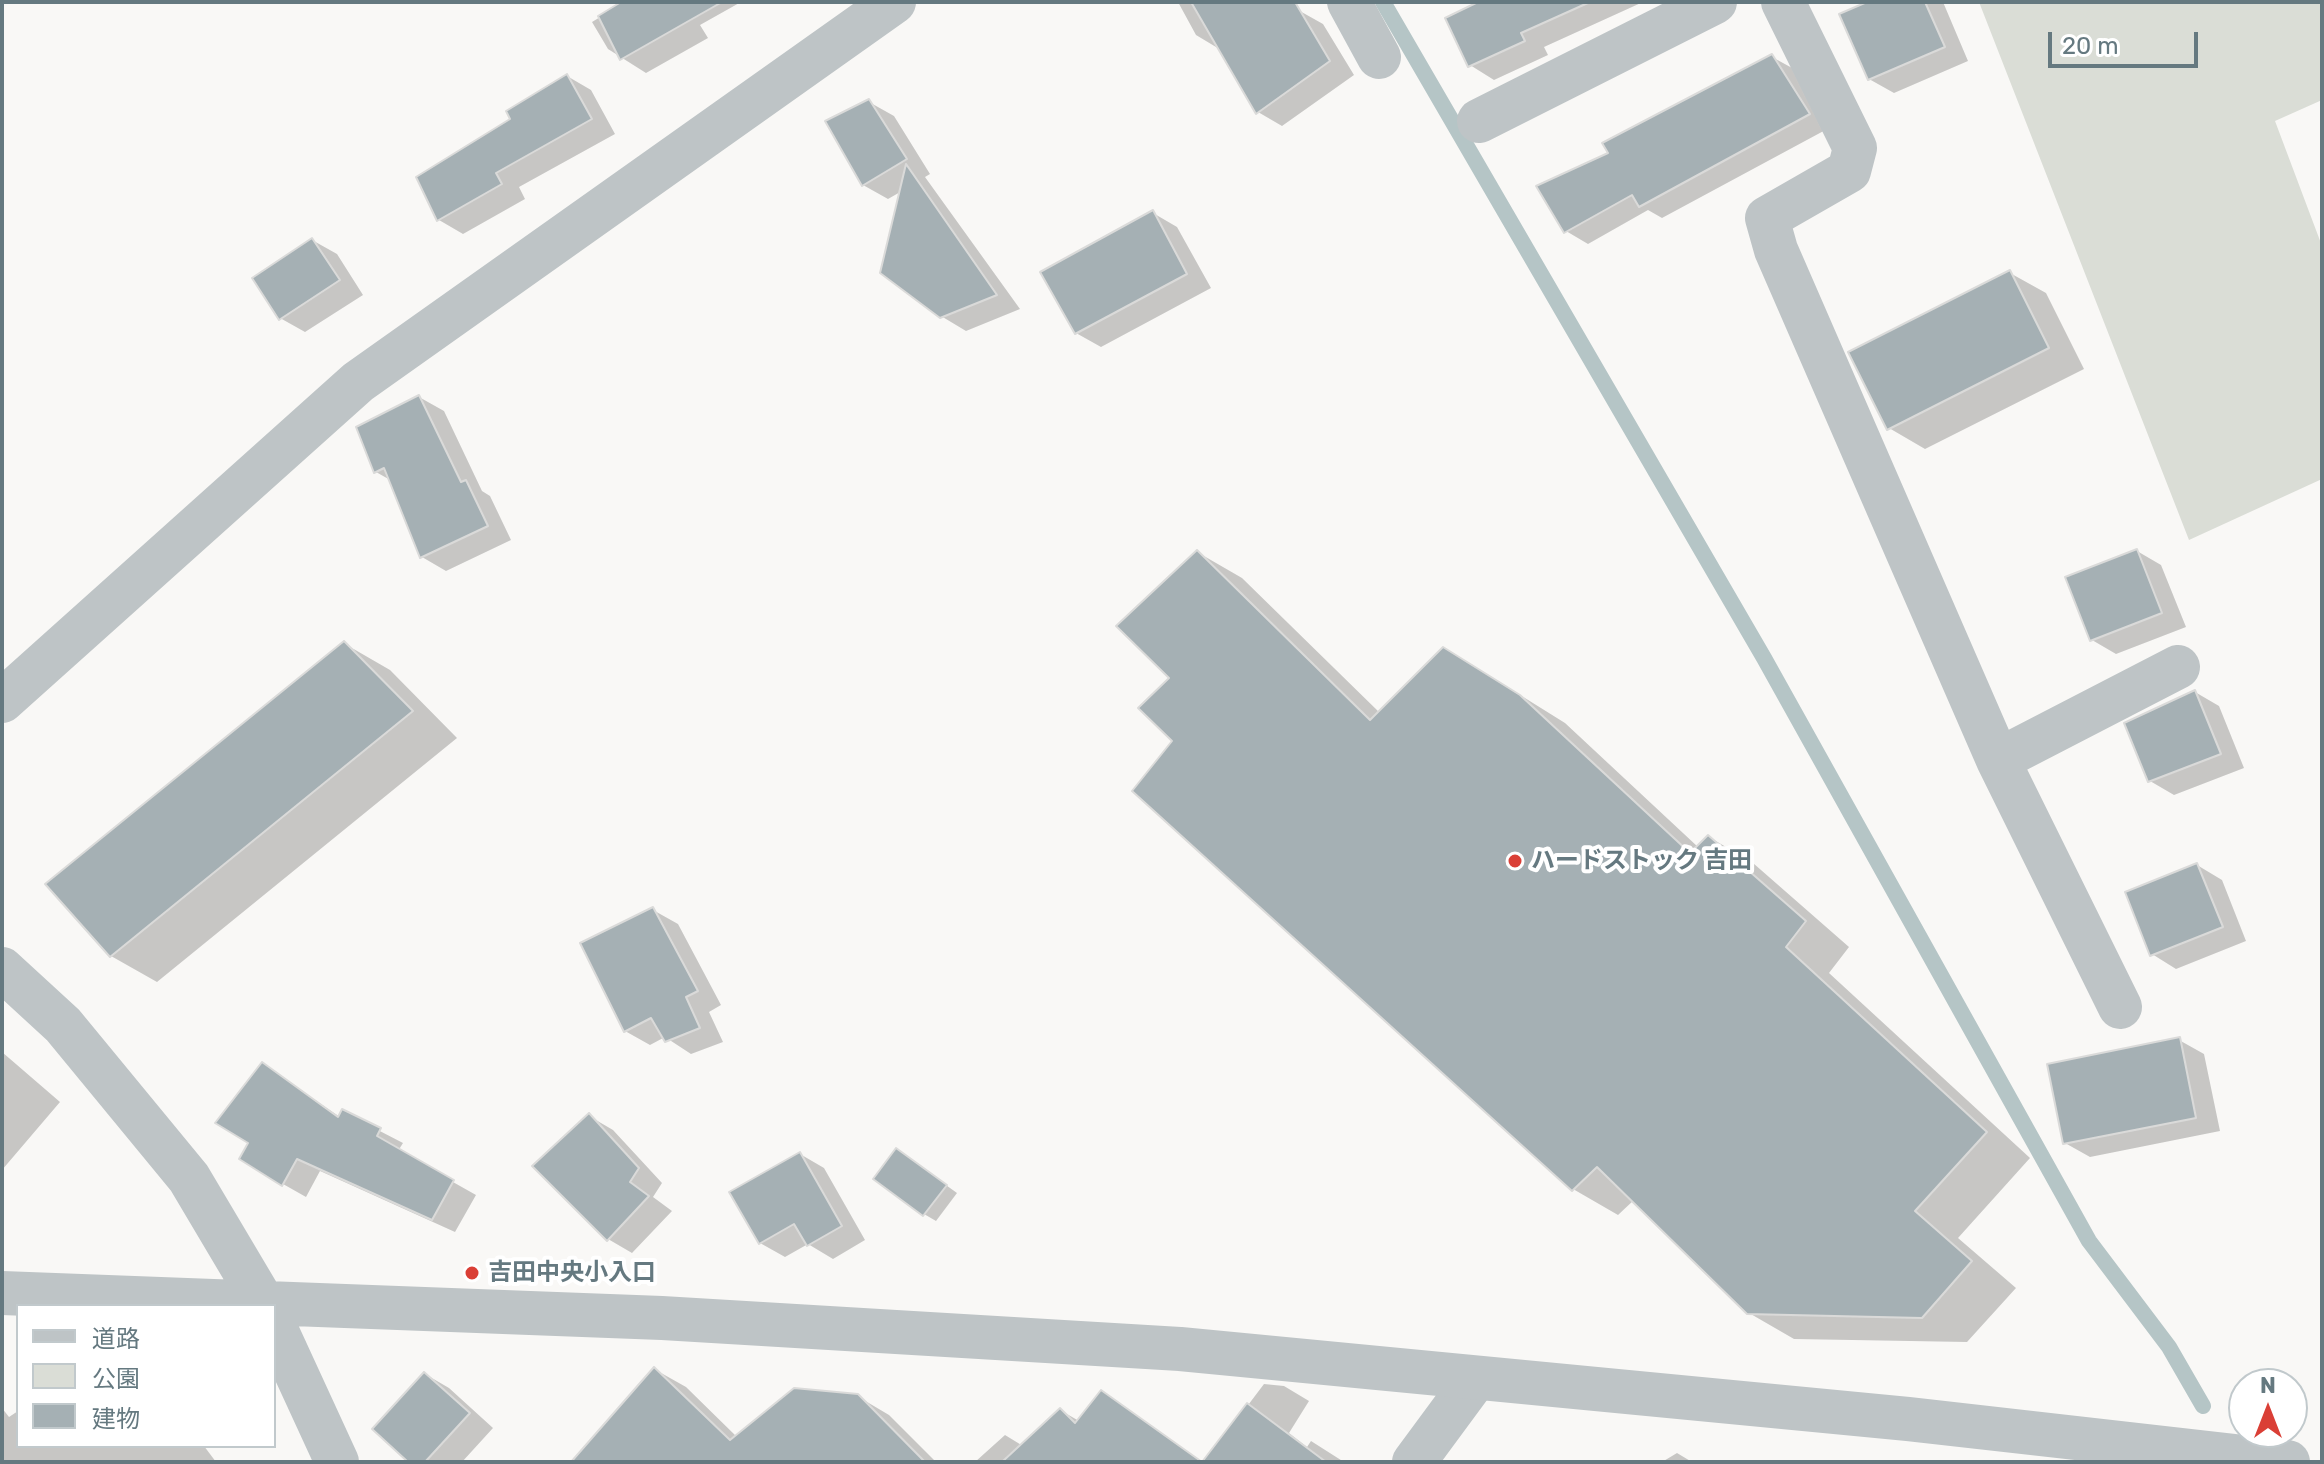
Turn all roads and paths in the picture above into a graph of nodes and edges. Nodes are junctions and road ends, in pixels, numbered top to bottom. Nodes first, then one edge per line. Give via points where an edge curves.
1 (894, 2) edge
2 (1349, 2) edge
3 (1715, 2) edge
4 (1783, 2) edge
5 (1379, 57) dead end
6 (1479, 121) dead end
7 (2178, 667) dead end
8 (2, 701) edge
9 (1998, 760) junction
10 (2, 969) edge
11 (2120, 1007) dead end
12 (2, 1293) edge
13 (165, 1304) edge
14 (264, 1304) edge
15 (276, 1311) edge
16 (276, 1329) edge
17 (1476, 1378) junction
18 (337, 1462) edge
19 (1414, 1462) edge
20 (2288, 1462) edge

1 - 8 street via 358,382
2 - 5 street
3 - 6 street
4 - 9 street via 1855,148 1849,171 1767,218 1776,250
7 - 9 street
9 - 11 street
10 - 14 street via 63,1025 189,1178
12 - 13 street
15 - 17 street via 662,1318 1117,1345
16 - 18 street
17 - 19 street
17 - 20 street

